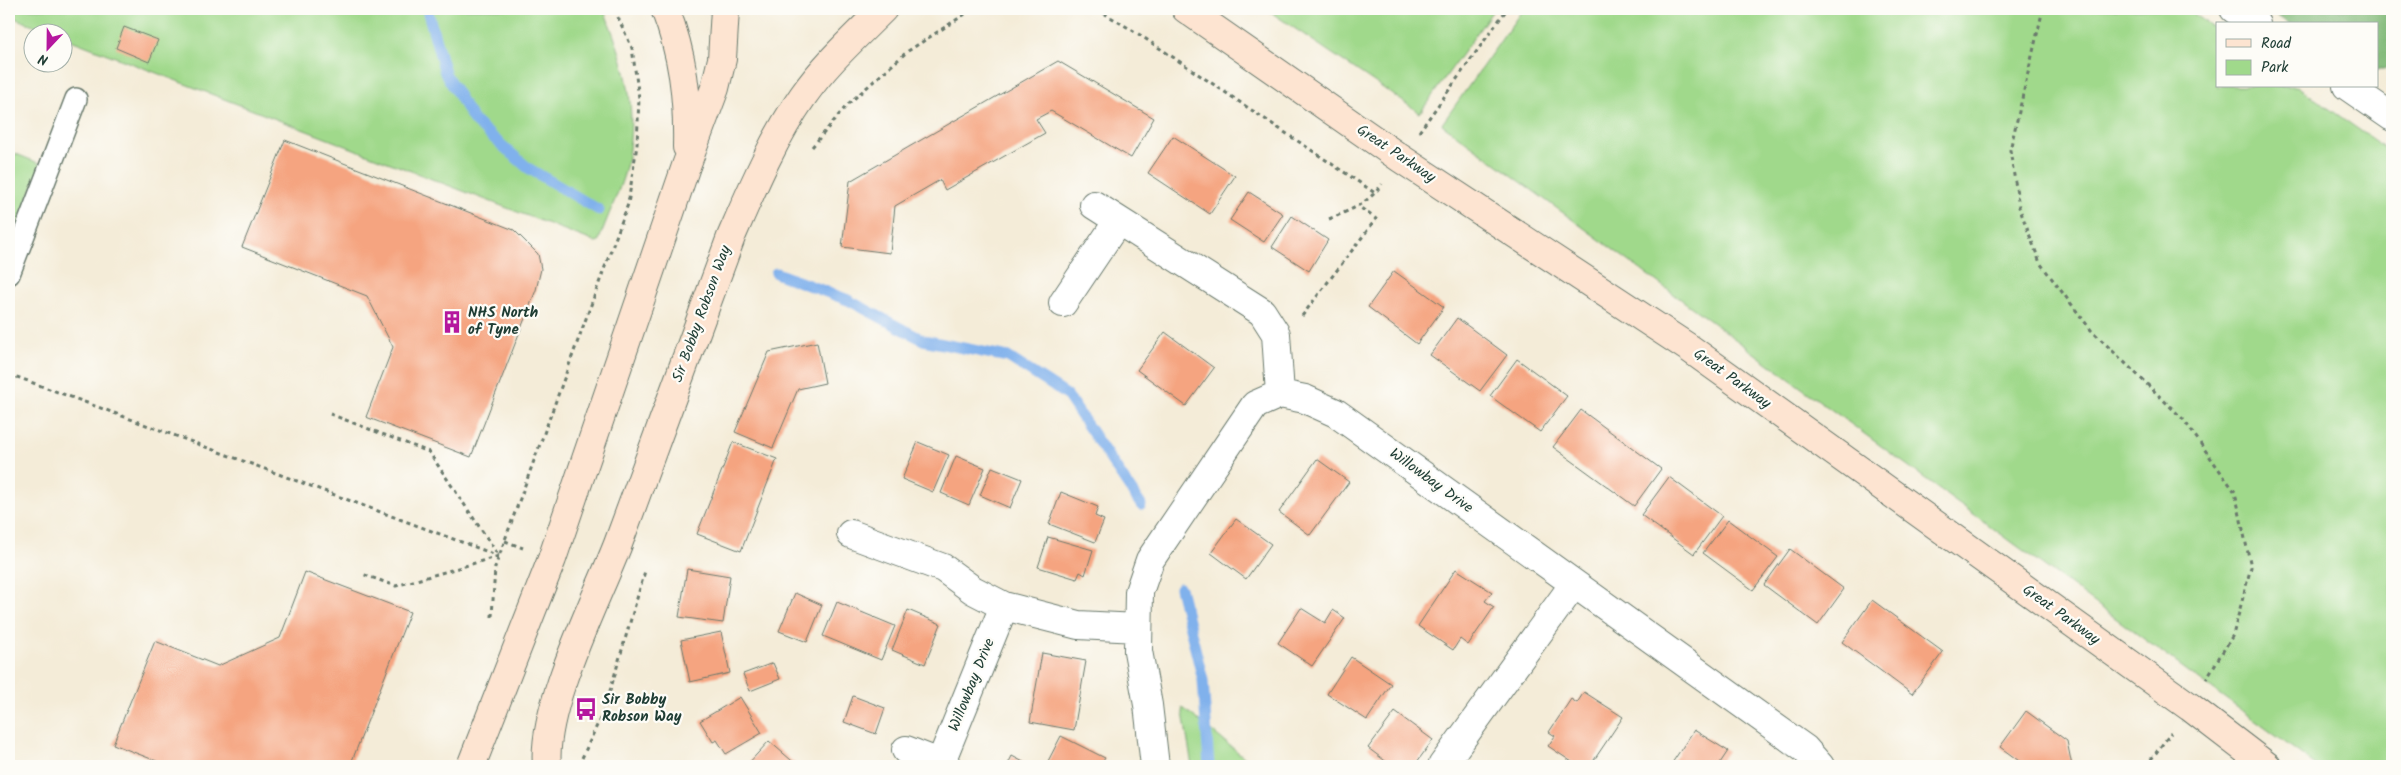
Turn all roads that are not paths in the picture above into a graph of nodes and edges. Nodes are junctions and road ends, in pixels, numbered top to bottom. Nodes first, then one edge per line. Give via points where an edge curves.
1 (665, 9) edge
2 (725, 9) edge
3 (883, 9) edge
4 (1186, 9) edge
5 (2234, 9) edge
6 (2253, 22) edge
7 (2350, 88) edge
8 (76, 99) dead end
9 (2392, 117) edge
10 (686, 166) junction
11 (1094, 205) dead end
12 (1118, 221) junction
13 (9, 274) edge
14 (1063, 303) dead end
15 (1280, 394) junction
16 (851, 534) dead end
17 (1574, 584) junction
18 (1004, 606) junction
19 (1138, 628) junction
20 (906, 750) dead end
21 (944, 765) edge
22 (471, 766) edge
23 (547, 766) edge
24 (1155, 766) edge
25 (1442, 766) edge
26 (1820, 766) edge
27 (2267, 766) edge

1 - 10 street via 677,40 683,71 687,111
2 - 10 street via 722,59 716,88
3 - 23 street, Sir Bobby Robson Way via 831,61 804,95 782,128 752,188 554,708
4 - 27 street, Great Parkway via 1400,158 1689,348 2190,707
5 - 6 street
7 - 9 street
8 - 13 lane
10 - 22 street via 552,559
11 - 12 street
12 - 14 street
12 - 15 street via 1262,312 1276,334
15 - 17 street, Willowbay Drive via 1306,399 1336,413
15 - 19 street via 1255,405 1150,560 1139,592
16 - 18 street via 943,568 973,590
17 - 25 street
17 - 26 street, Willowbay Drive via 1805,749
18 - 19 street via 1078,625
18 - 21 street, Willowbay Drive
19 - 24 street via 1138,651
20 - 21 street, Willowbay Drive

